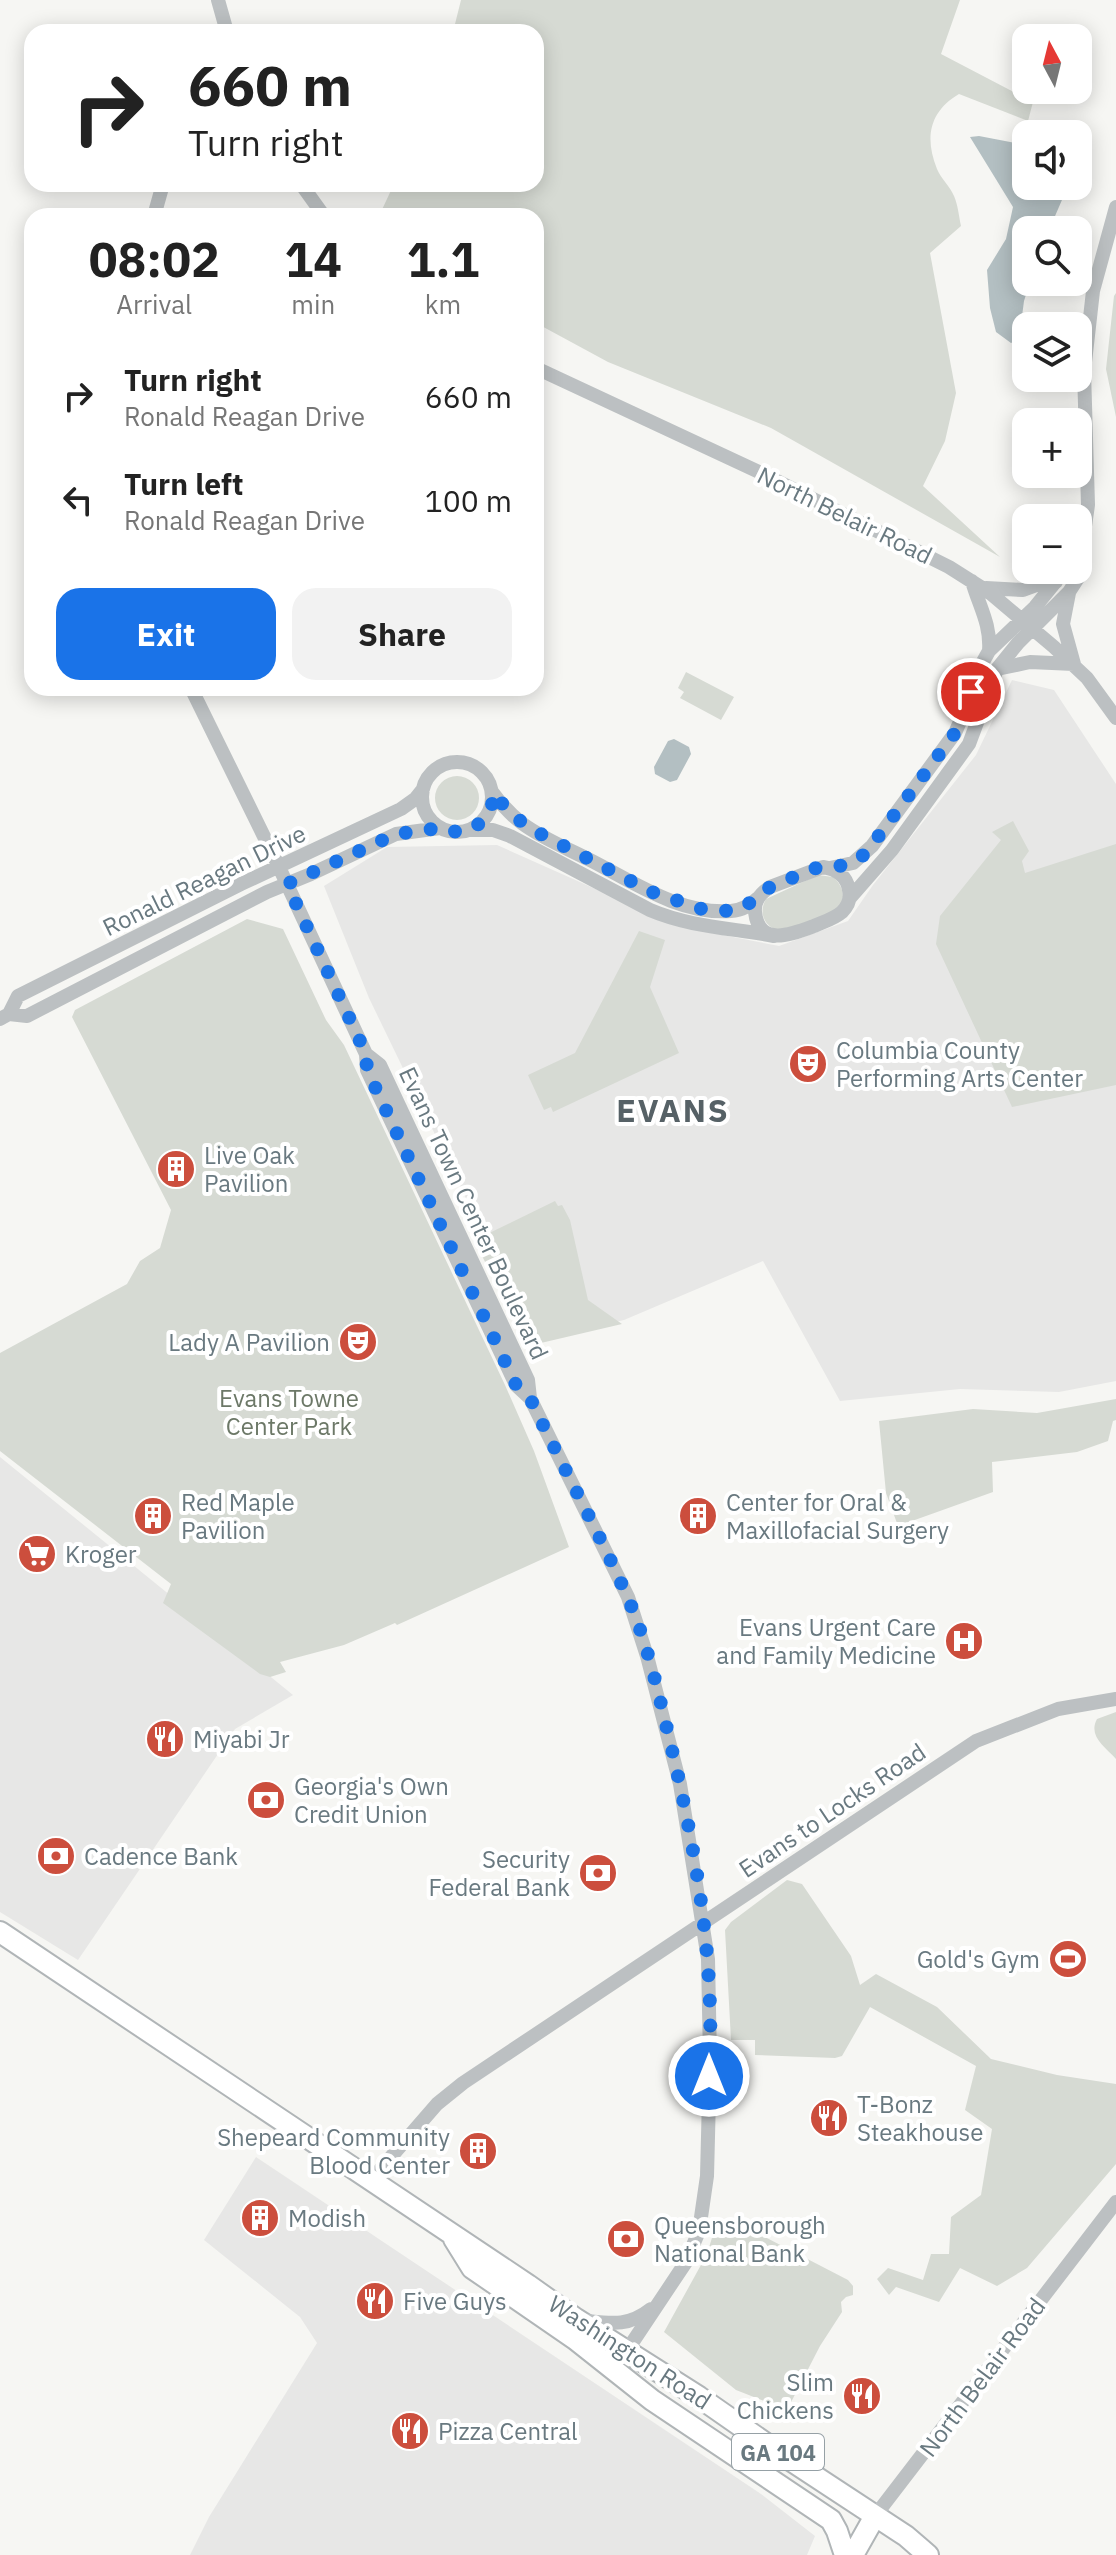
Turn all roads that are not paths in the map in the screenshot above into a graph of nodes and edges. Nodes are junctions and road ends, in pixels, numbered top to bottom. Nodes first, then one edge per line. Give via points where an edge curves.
1 (218, 0) edge
2 (225, 24) edge
3 (1116, 207) edge
4 (544, 372) edge
5 (1088, 504) edge
6 (976, 584) junction
7 (1039, 584) edge
8 (1054, 584) edge
9 (1073, 584) edge
10 (1069, 592) junction
11 (1027, 623) junction
12 (989, 651) junction
13 (1074, 664) junction
14 (997, 669) junction
15 (195, 696) edge
16 (1116, 718) edge
17 (936, 760) junction
18 (950, 771) junction
19 (423, 789) junction
20 (493, 793) junction
21 (440, 828) junction
22 (471, 830) junction
23 (279, 867) junction
24 (830, 868) junction
25 (287, 884) junction
26 (758, 898) junction
27 (850, 898) junction
28 (774, 936) junction
29 (4, 1017) edge
30 (1116, 1699) edge
31 (704, 1923) junction
32 (0, 1932) edge
33 (371, 2180) junction
34 (1116, 2202) edge
35 (449, 2232) junction
36 (661, 2301) junction
37 (576, 2319) junction
38 (626, 2352) junction
39 (875, 2516) junction
40 (845, 2555) edge
41 (853, 2555) edge
42 (928, 2555) edge

1 - 2 street
3 - 5 street via 1093,291 1084,371
4 - 6 street, North Belair Road via 787,486
6 - 7 street via 1023,590
6 - 11 street, North Belair Road
6 - 12 street via 978,603 987,617
8 - 11 street
9 - 10 street
10 - 11 street
10 - 13 street via 1063,624
11 - 12 street, Ronald Reagan Drive
11 - 13 street, North Belair Road
11 - 14 street, Ronald Reagan Drive
12 - 17 street, Ronald Reagan Drive via 955,733
13 - 14 street via 1030,662
13 - 16 street, North Belair Road
14 - 18 street, Ronald Reagan Drive via 969,744
15 - 23 street, Evans Town Center Boulevard
17 - 18 street
17 - 24 street, Ronald Reagan Drive via 866,853 853,863
18 - 27 street, Ronald Reagan Drive
19 - 20 street, Ronald Reagan Drive via 437,768 457,762 481,771
19 - 21 street via 425,811
19 - 23 street, Ronald Reagan Drive via 401,809
20 - 22 street via 485,819
20 - 26 street, Ronald Reagan Drive via 533,830 675,902 729,911
21 - 22 street, Ronald Reagan Drive
21 - 25 street, Ronald Reagan Drive via 396,834
22 - 28 street, Ronald Reagan Drive via 510,836 672,918
23 - 25 street, Evans Town Center Boulevard
23 - 29 street, Ronald Reagan Drive via 18,996
24 - 26 street, Ronald Reagan Drive via 816,868 770,887
24 - 27 street via 843,876
25 - 29 street, Ronald Reagan Drive via 27,1016
25 - 31 street, Evans Town Center Boulevard via 366,1054 380,1065 516,1385 530,1398 628,1597 680,1784
26 - 28 street via 757,919
27 - 28 street, Ronald Reagan Drive via 835,917 791,935
30 - 31 street, Evans to Locks Road via 1058,1709 976,1741
31 - 33 street, Evans to Locks Road via 463,2083 437,2104
31 - 36 street, Evans Town Center Boulevard via 710,2058 707,2176 699,2231
32 - 33 main road, Washington Road / GA 104
33 - 35 main road, Washington Road / GA 104
34 - 39 street, North Belair Road
35 - 37 main road, Washington Road / GA 104
35 - 40 main road, Washington Road via 472,2268 652,2400 831,2520
36 - 37 street via 629,2322
36 - 38 street, Evans Town Center Boulevard
37 - 38 main road, Washington Road / GA 104
38 - 39 main road, Washington Road / GA 104
39 - 41 main road, North Belair Road
39 - 42 main road, Washington Road / GA 104

